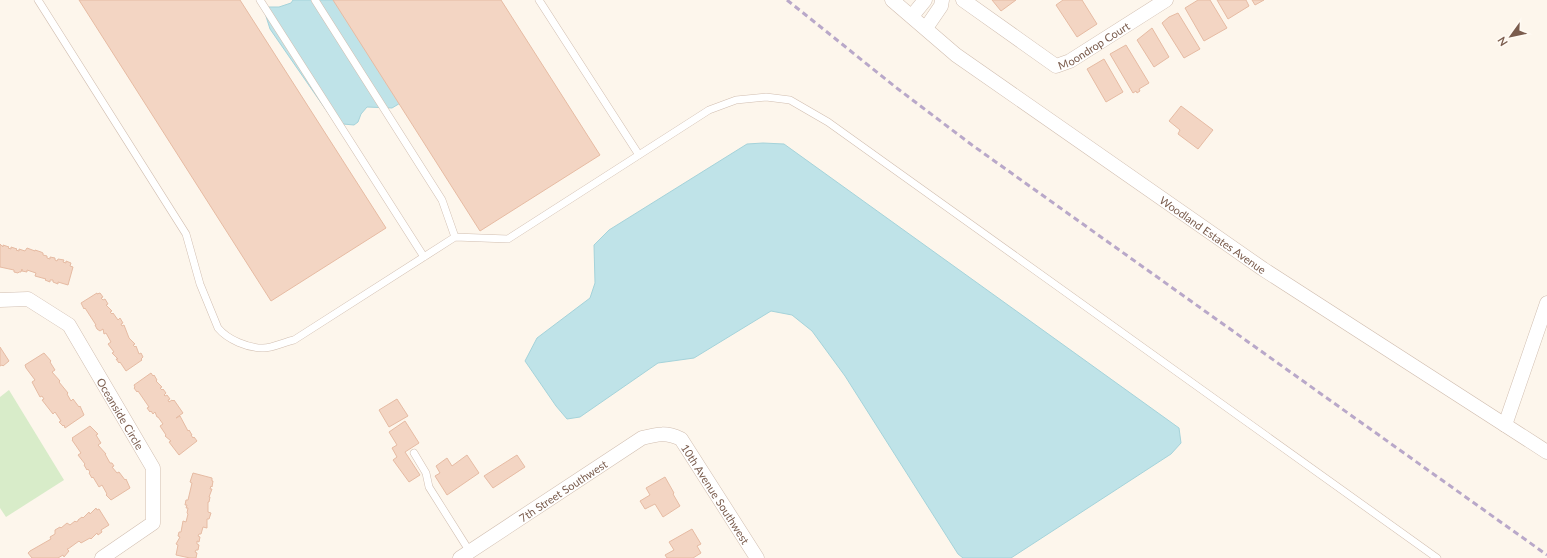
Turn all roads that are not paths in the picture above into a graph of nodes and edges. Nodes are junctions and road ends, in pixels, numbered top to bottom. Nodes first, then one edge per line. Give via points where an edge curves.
1 (38, 0) edge
2 (260, 0) edge
3 (315, 0) edge
4 (539, 0) edge
5 (892, 0) edge
6 (925, 0) edge
7 (942, 0) edge
8 (963, 0) edge
9 (1166, 0) edge
10 (912, 16) junction
11 (926, 28) junction
12 (639, 155) junction
13 (455, 237) junction
14 (424, 257) junction
15 (0, 300) edge
16 (1547, 303) edge
17 (1505, 425) junction
18 (670, 434) joint
19 (1547, 452) edge
20 (414, 454) dead end
21 (465, 555) edge
22 (102, 558) edge
23 (757, 558) edge
24 (1437, 558) edge

1 - 14 lane via 186,234 200,284 218,328 223,334 242,344 264,348 294,340
2 - 14 lane
3 - 13 lane via 442,200
4 - 12 lane
5 - 10 street, Woodland Estates Avenue
6 - 10 street
7 - 11 street via 941,6
8 - 9 street, Moondrop Court via 1056,66 1070,61
10 - 11 street, Woodland Estates Avenue
11 - 17 street, Woodland Estates Avenue via 956,55 1263,269
12 - 13 lane via 508,239
12 - 24 lane via 709,110 736,100 766,97 790,100 828,122
13 - 14 lane
15 - 22 street, Oceanside Circle via 28,299 69,325 153,468 153,523
16 - 17 street
17 - 19 street, Woodland Estates Avenue
18 - 21 street, 7th Street Southwest via 642,438
18 - 23 street, 10th Avenue Southwest via 681,439
20 - 21 lane via 426,472 429,487

